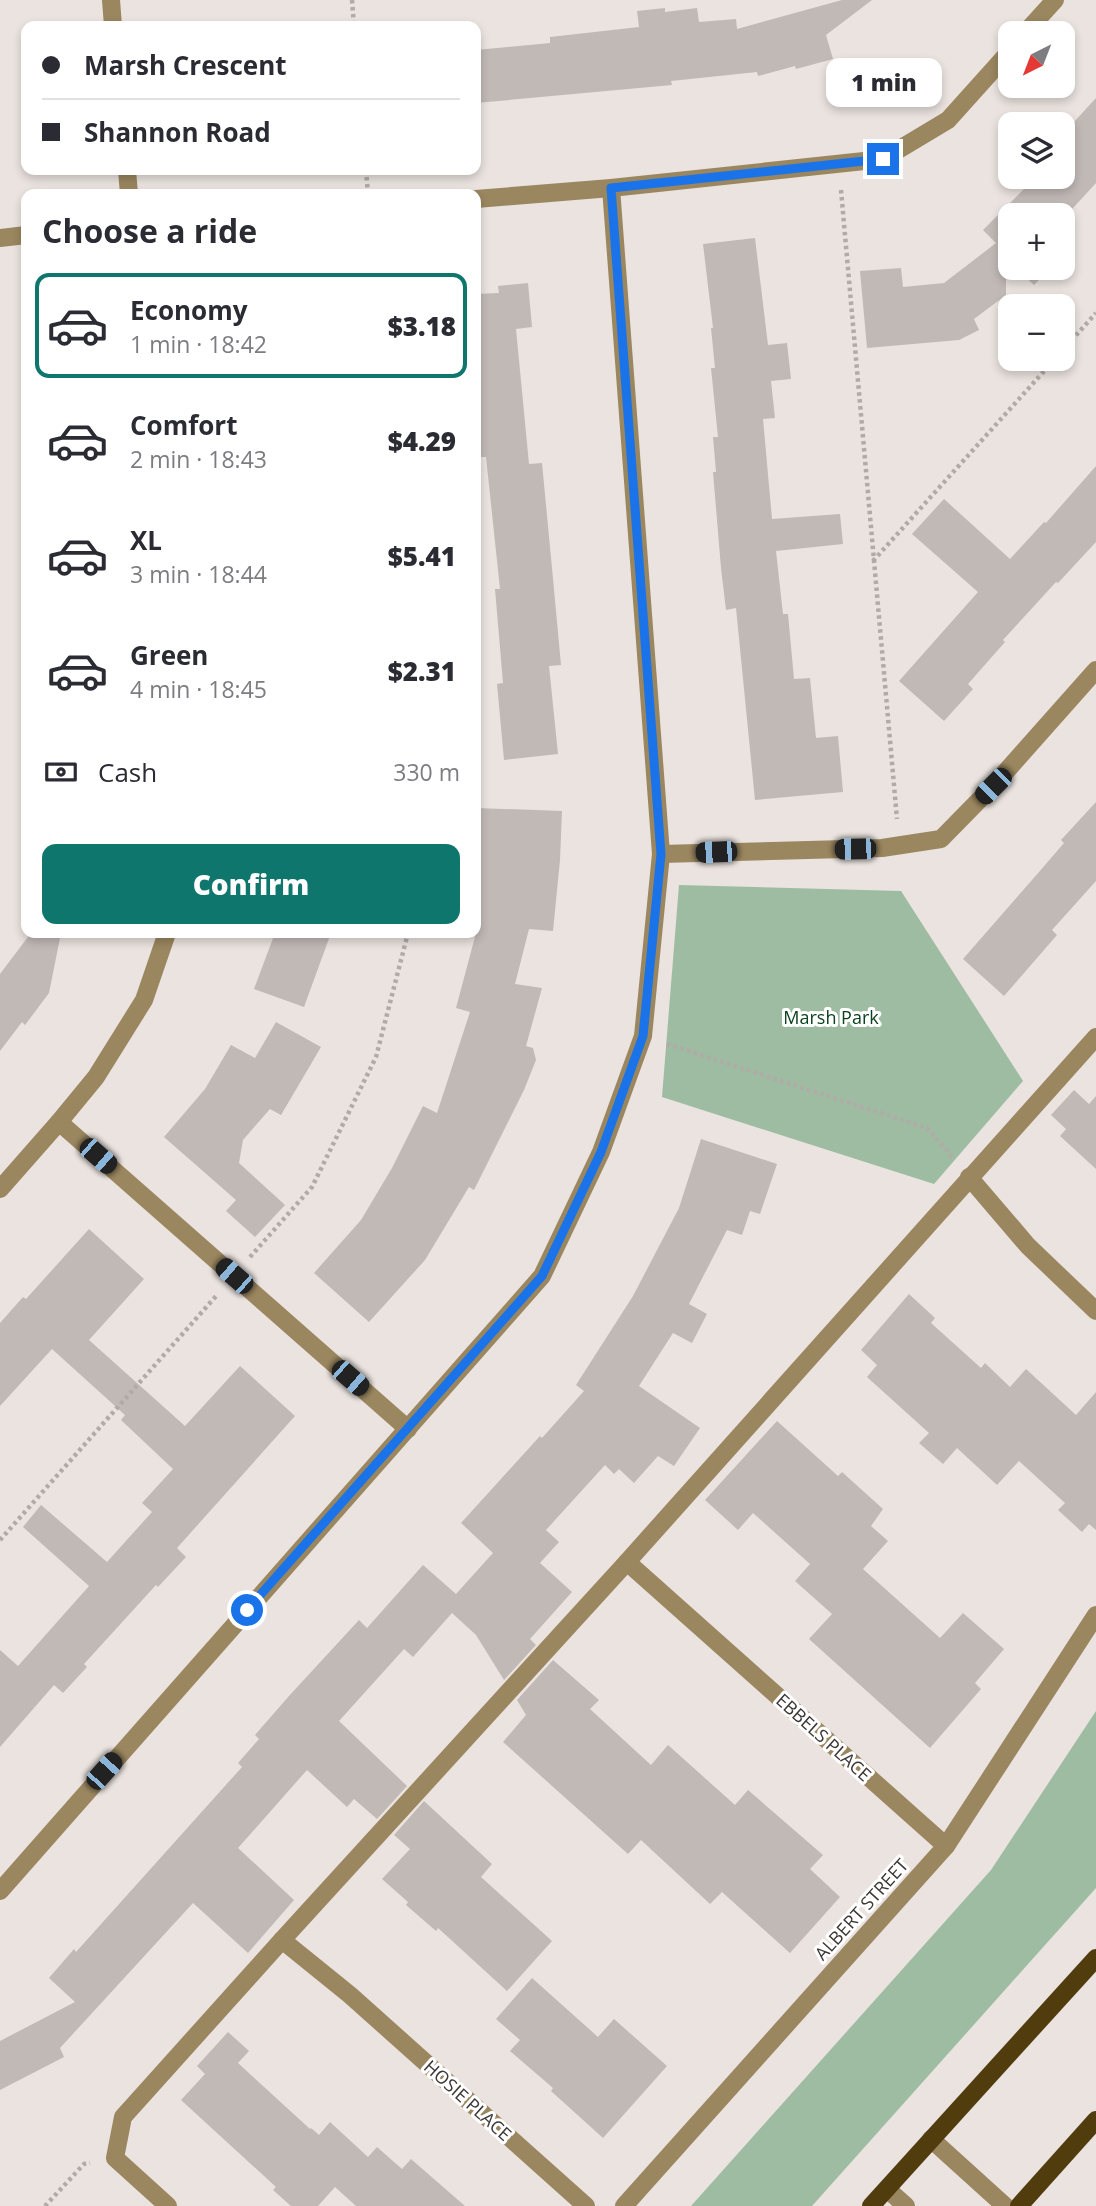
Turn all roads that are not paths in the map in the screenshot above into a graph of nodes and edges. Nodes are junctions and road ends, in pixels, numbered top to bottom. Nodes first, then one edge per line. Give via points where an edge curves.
1 (111, 0) edge
2 (1055, 0) edge
3 (113, 21) edge
4 (1036, 21) edge
5 (998, 64) edge
6 (611, 188) junction
7 (481, 199) edge
8 (21, 236) edge
9 (0, 238) edge
10 (1096, 670) edge
11 (661, 854) junction
12 (165, 938) edge
13 (1096, 1037) edge
14 (59, 1122) junction
15 (969, 1177) junction
16 (0, 1189) edge
17 (1096, 1311) edge
18 (408, 1429) junction
19 (627, 1562) junction
20 (1096, 1615) edge
21 (946, 1846) junction
22 (0, 1891) edge
23 (282, 1940) junction
24 (1096, 1958) edge
25 (1096, 2120) edge
26 (932, 2139) junction
27 (887, 2189) junction
28 (168, 2206) edge
29 (586, 2206) edge
30 (624, 2206) edge
31 (872, 2206) edge
32 (905, 2206) edge
33 (1005, 2206) edge
34 (1019, 2206) edge

1 - 3 street
2 - 4 street
5 - 6 street via 948,120 883,159
6 - 7 street
6 - 11 street
8 - 9 street
10 - 11 street via 941,839 882,848
11 - 18 street via 643,1036 601,1152 542,1276
12 - 14 street via 144,1000 96,1077
13 - 15 street
14 - 16 street
14 - 18 street
15 - 17 street via 1028,1246
15 - 19 street
18 - 22 street
19 - 21 street, EBBELS PLACE
19 - 23 street
20 - 21 street, ALBERT STREET
21 - 30 street, ALBERT STREET
23 - 28 street via 123,2117 115,2158
23 - 29 street, HOSIE PLACE
24 - 26 main road
25 - 34 main road
26 - 27 main road
26 - 33 street
27 - 31 main road
27 - 32 street

